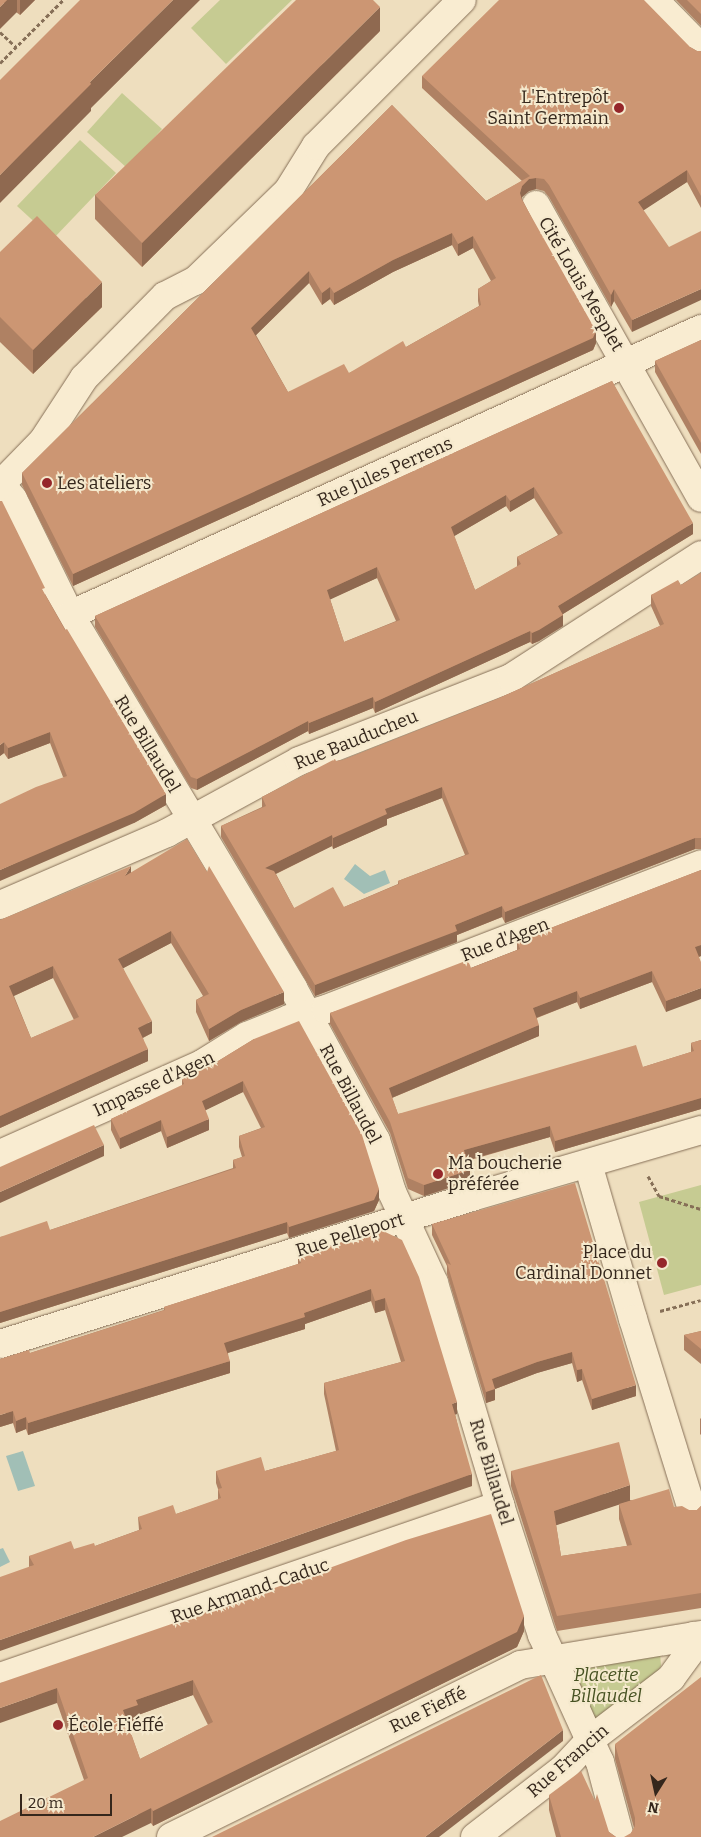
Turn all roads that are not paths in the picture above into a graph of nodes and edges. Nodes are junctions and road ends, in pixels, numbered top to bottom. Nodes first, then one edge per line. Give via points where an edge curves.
1 (462, 0) edge
2 (654, 0) edge
3 (701, 48) edge
4 (536, 205) dead end
5 (701, 329) edge
6 (626, 363) junction
7 (1, 485) edge
8 (701, 498) edge
9 (701, 555) edge
10 (70, 615) junction
11 (191, 819) junction
12 (701, 864) edge
13 (0, 905) edge
14 (308, 1015) junction
15 (701, 1130) edge
16 (0, 1154) edge
17 (588, 1164) junction
18 (405, 1218) junction
19 (0, 1344) edge
20 (500, 1505) junction
21 (692, 1510) edge
22 (698, 1635) edge
23 (552, 1658) junction
24 (0, 1677) edge
25 (590, 1740) junction
26 (171, 1837) edge
27 (475, 1837) edge
28 (620, 1837) edge

1 - 7 street via 316,146 288,191 195,281 165,296 84,378 43,441
2 - 3 street
4 - 6 street, Cité Louis Mesplet
5 - 6 street, Rue Jules Perrens
6 - 8 street, Cité Louis Mesplet
6 - 10 street, Rue Jules Perrens
7 - 10 street, Rue Billaudel via 13,499
9 - 11 street, Rue Bauducheu via 511,678 299,761
10 - 11 street, Rue Billaudel
11 - 13 street, Rue Bauducheu via 167,833
11 - 14 street, Rue Billaudel
12 - 14 street, Rue d'Agen
14 - 16 street, Impasse d'Agen via 247,1036 202,1064
14 - 18 street, Rue Billaudel via 376,1140 392,1192
15 - 17 street, Rue Pelleport
17 - 18 street, Rue Pelleport
17 - 21 street
18 - 19 street, Rue Pelleport
18 - 20 street, Rue Billaudel via 434,1283
20 - 23 street, Rue Billaudel
20 - 24 street, Rue Armand-Caduc
22 - 23 street, Rue Fieffé
22 - 25 street, Rue Francin via 670,1678
23 - 25 street, Rue Billaudel
23 - 26 street, Rue Fieffé via 520,1665
25 - 27 street, Rue Francin via 563,1769
25 - 28 street, Rue Billaudel via 600,1762

